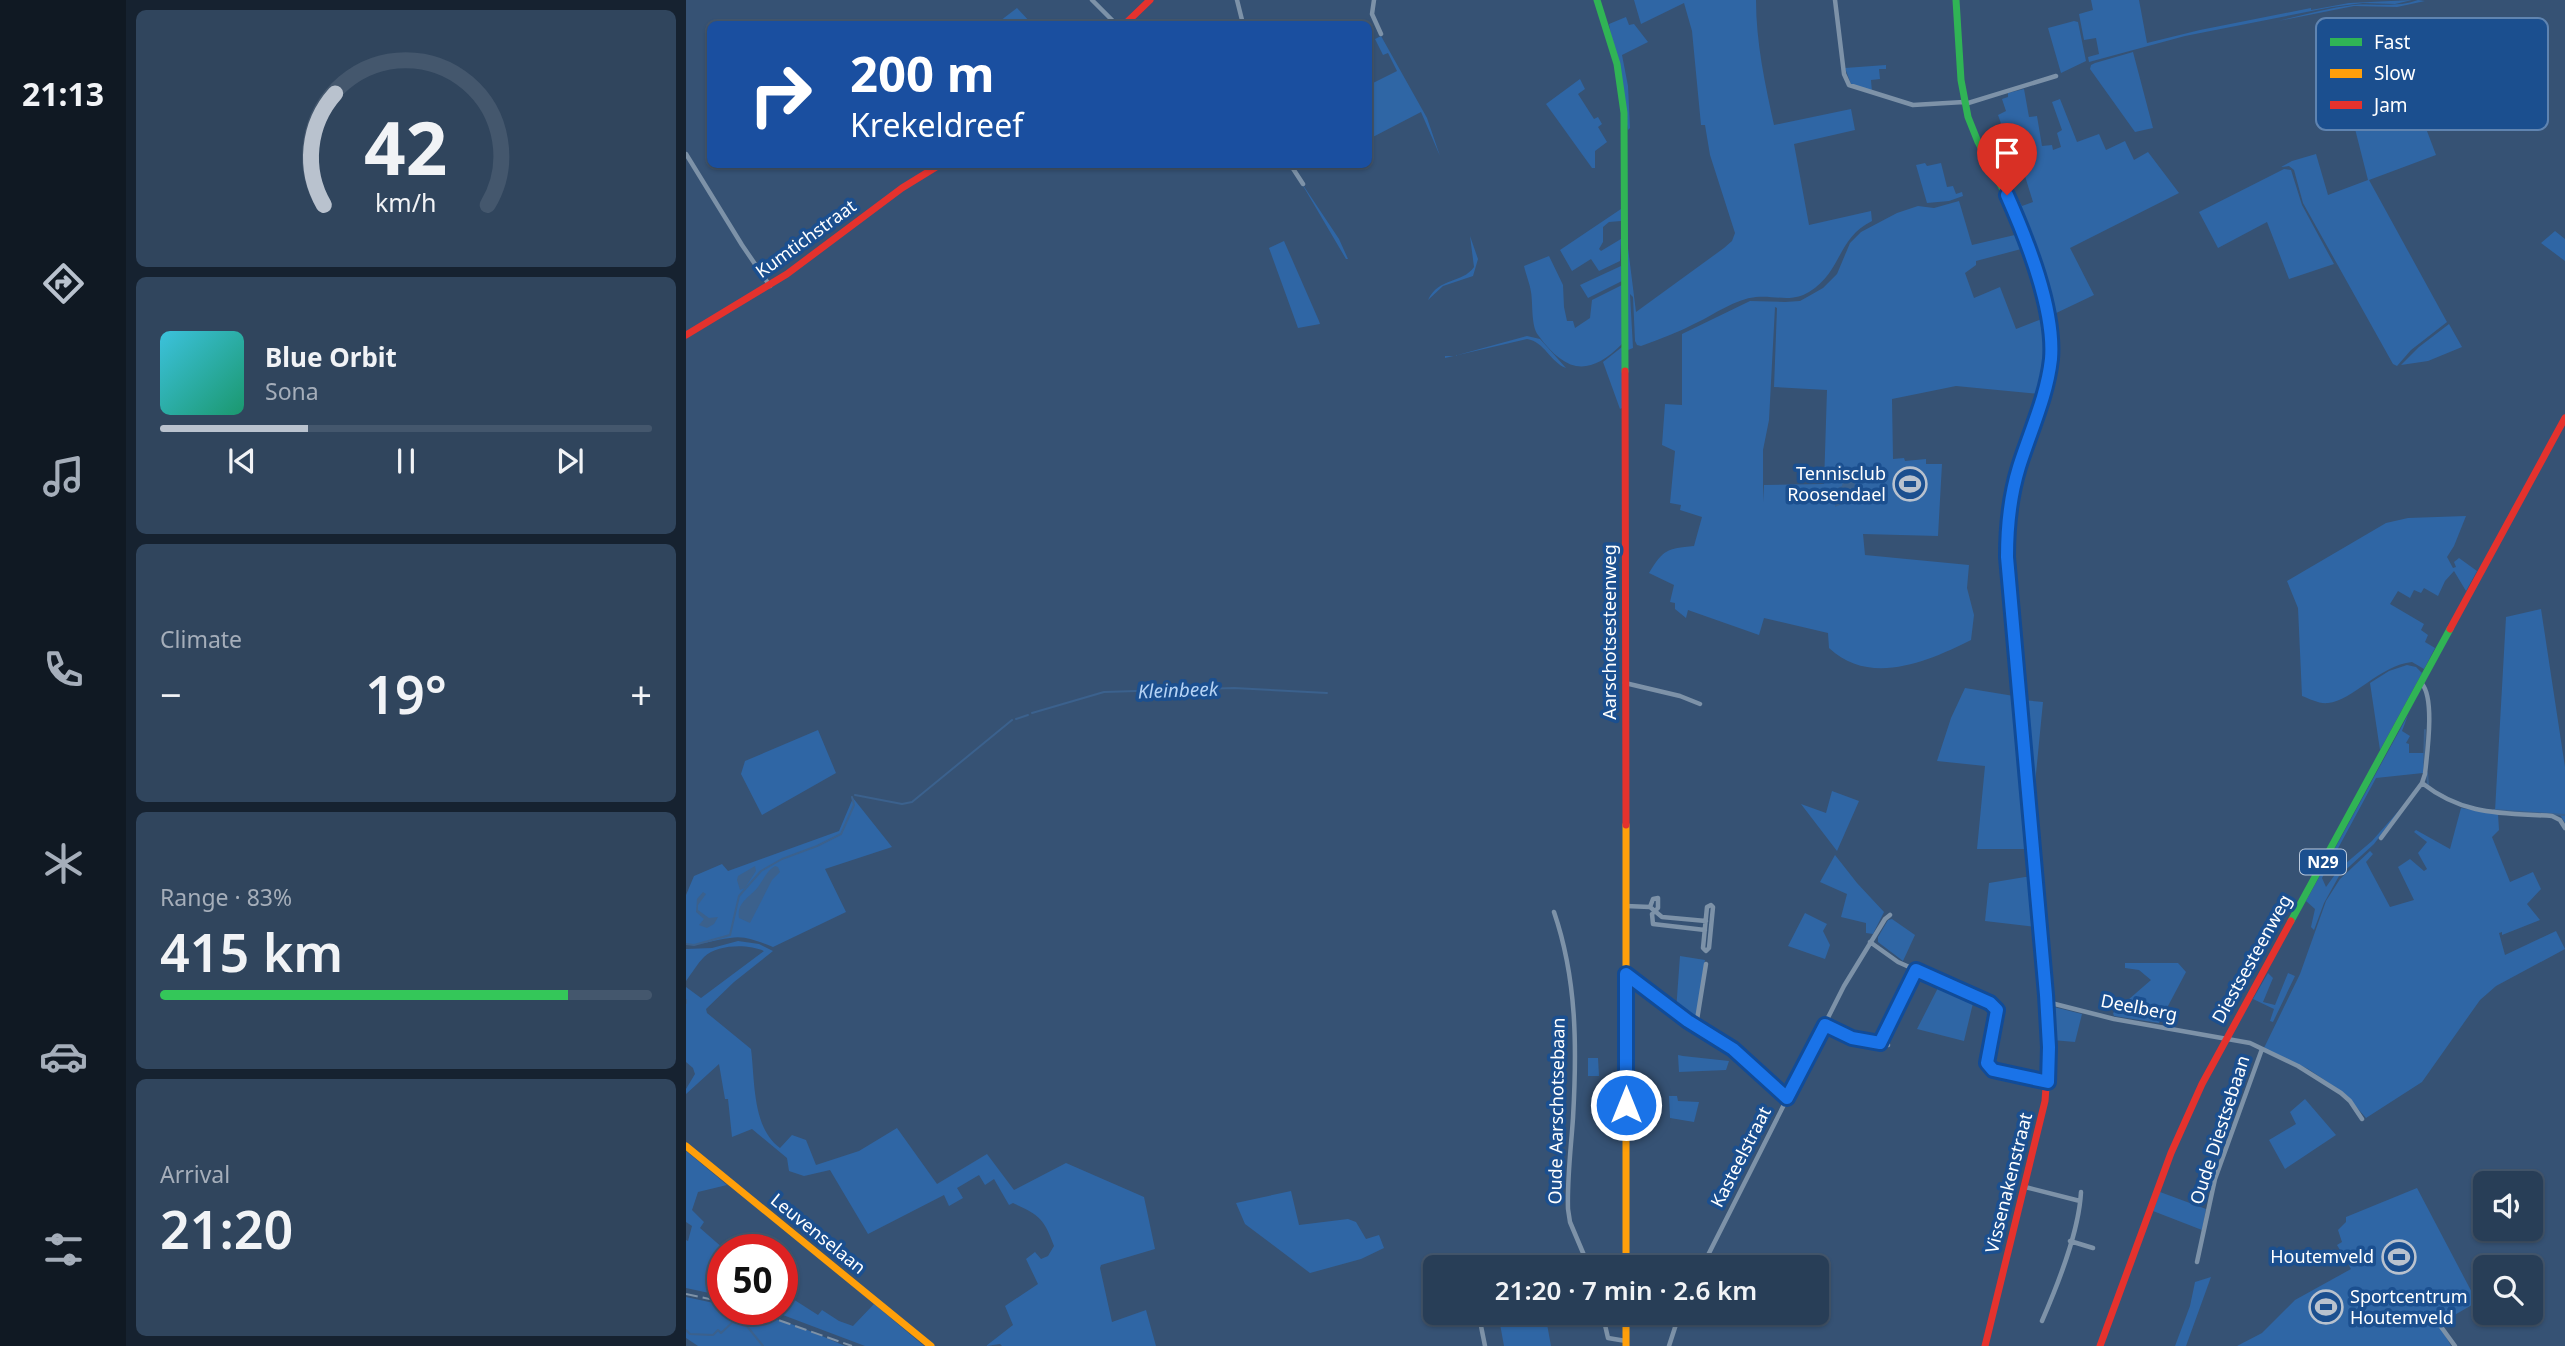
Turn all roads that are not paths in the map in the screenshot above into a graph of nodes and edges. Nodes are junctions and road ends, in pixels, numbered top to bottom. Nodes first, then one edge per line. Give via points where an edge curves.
1 (1092, 0) edge
2 (1150, 0) edge
3 (1237, 0) edge
4 (1374, 0) edge
5 (1597, 0) edge
6 (1835, 0) edge
7 (1956, 0) edge
8 (1113, 21) edge
9 (1128, 21) edge
10 (1242, 21) edge
11 (1381, 34) dead end
12 (2056, 76) dead end
13 (1964, 103) junction
14 (686, 154) edge
15 (934, 168) edge
16 (1293, 168) edge
17 (1303, 184) dead end
18 (770, 286) junction
19 (686, 335) edge
20 (2565, 418) edge
21 (1625, 683) junction
22 (2421, 683) junction
23 (1700, 704) dead end
24 (2423, 783) junction
25 (2565, 828) edge
26 (2381, 838) dead end
27 (1626, 906) junction
28 (1652, 909) junction
29 (1554, 912) dead end
30 (1889, 915) dead end
31 (1706, 921) junction
32 (1704, 930) junction
33 (1870, 942) junction
34 (1706, 964) dead end
35 (1916, 970) junction
36 (1626, 974) junction
37 (1998, 1001) dead end
38 (2046, 1002) junction
39 (1994, 1006) junction
40 (1825, 1025) junction
41 (1696, 1026) junction
42 (2226, 1040) junction
43 (1880, 1043) junction
44 (1888, 1045) dead end
45 (2262, 1049) junction
46 (2048, 1082) junction
47 (1787, 1098) junction
48 (2362, 1119) dead end
49 (686, 1146) edge
50 (2025, 1187) junction
51 (2081, 1192) dead end
52 (2080, 1201) junction
53 (2070, 1241) junction
54 (2093, 1248) dead end
55 (1584, 1255) edge
56 (1626, 1255) edge
57 (1708, 1255) edge
58 (2197, 1262) dead end
59 (2042, 1321) dead end
60 (2439, 1324) dead end
61 (1605, 1325) edge
62 (1626, 1325) edge
63 (1676, 1325) edge
64 (1481, 1326) dead end
65 (1626, 1343) edge
66 (931, 1346) edge
67 (1485, 1346) edge
68 (1669, 1346) edge
69 (1985, 1346) edge
70 (2100, 1346) edge
71 (2455, 1346) edge

1 - 8 street
2 - 9 main road
3 - 10 street
4 - 11 street via 1371,10
5 - 21 main road, Aarschotsesteenweg via 1615,50 1625,131
6 - 13 street via 1849,85 1913,105
7 - 13 main road, Vissenakenstraat
12 - 13 street
13 - 38 main road, Vissenakenstraat via 1978,142 2011,205 2051,325 2051,360 2018,470 2007,548
14 - 18 street
15 - 18 main road, Kumtichstraat
16 - 17 street
18 - 19 main road, Kumtichstraat
20 - 22 main road, Diestsesteenweg / N29
21 - 23 street
21 - 27 main road, Aarschotsesteenweg
22 - 24 street via 2426,688 2428,716
22 - 42 main road, Diestsesteenweg / N29
24 - 25 street via 2462,807 2552,816
24 - 26 street
27 - 28 street
27 - 36 main road, Aarschotsesteenweg
28 - 31 street via 1662,917
28 - 32 street via 1653,924
29 - 55 street, Oude Aarschotsebaan via 1569,963 1573,1007 1568,1209
30 - 33 street, Kasteelstraat
31 - 32 street
31 - 32 street via 1711,905 1706,951
33 - 35 street
33 - 40 street, Kasteelstraat
34 - 41 street
35 - 39 street
35 - 43 street
36 - 41 street
36 - 56 main road, Aarschotsesteenweg
37 - 39 street
38 - 42 street, Deelberg
38 - 46 main road, Vissenakenstraat
39 - 46 street via 1997,1015 1989,1067
40 - 43 street via 1852,1038
40 - 47 street, Kasteelstraat
41 - 47 street via 1733,1049
42 - 45 street, Deelberg
42 - 70 main road, Diestsesteenweg / N29 via 2174,1145
43 - 44 street
45 - 48 street, Deelberg via 2341,1093
45 - 58 street, Oude Diestsebaan via 2215,1179
46 - 50 main road, Vissenakenstraat
47 - 57 street, Kasteelstraat
49 - 66 main road, Leuvenselaan
50 - 52 street
50 - 69 main road, Vissenakenstraat
51 - 52 street
52 - 53 street
53 - 54 street
53 - 59 street
60 - 71 street
61 - 65 street via 1608,1338
62 - 65 main road
63 - 68 street
64 - 67 street

